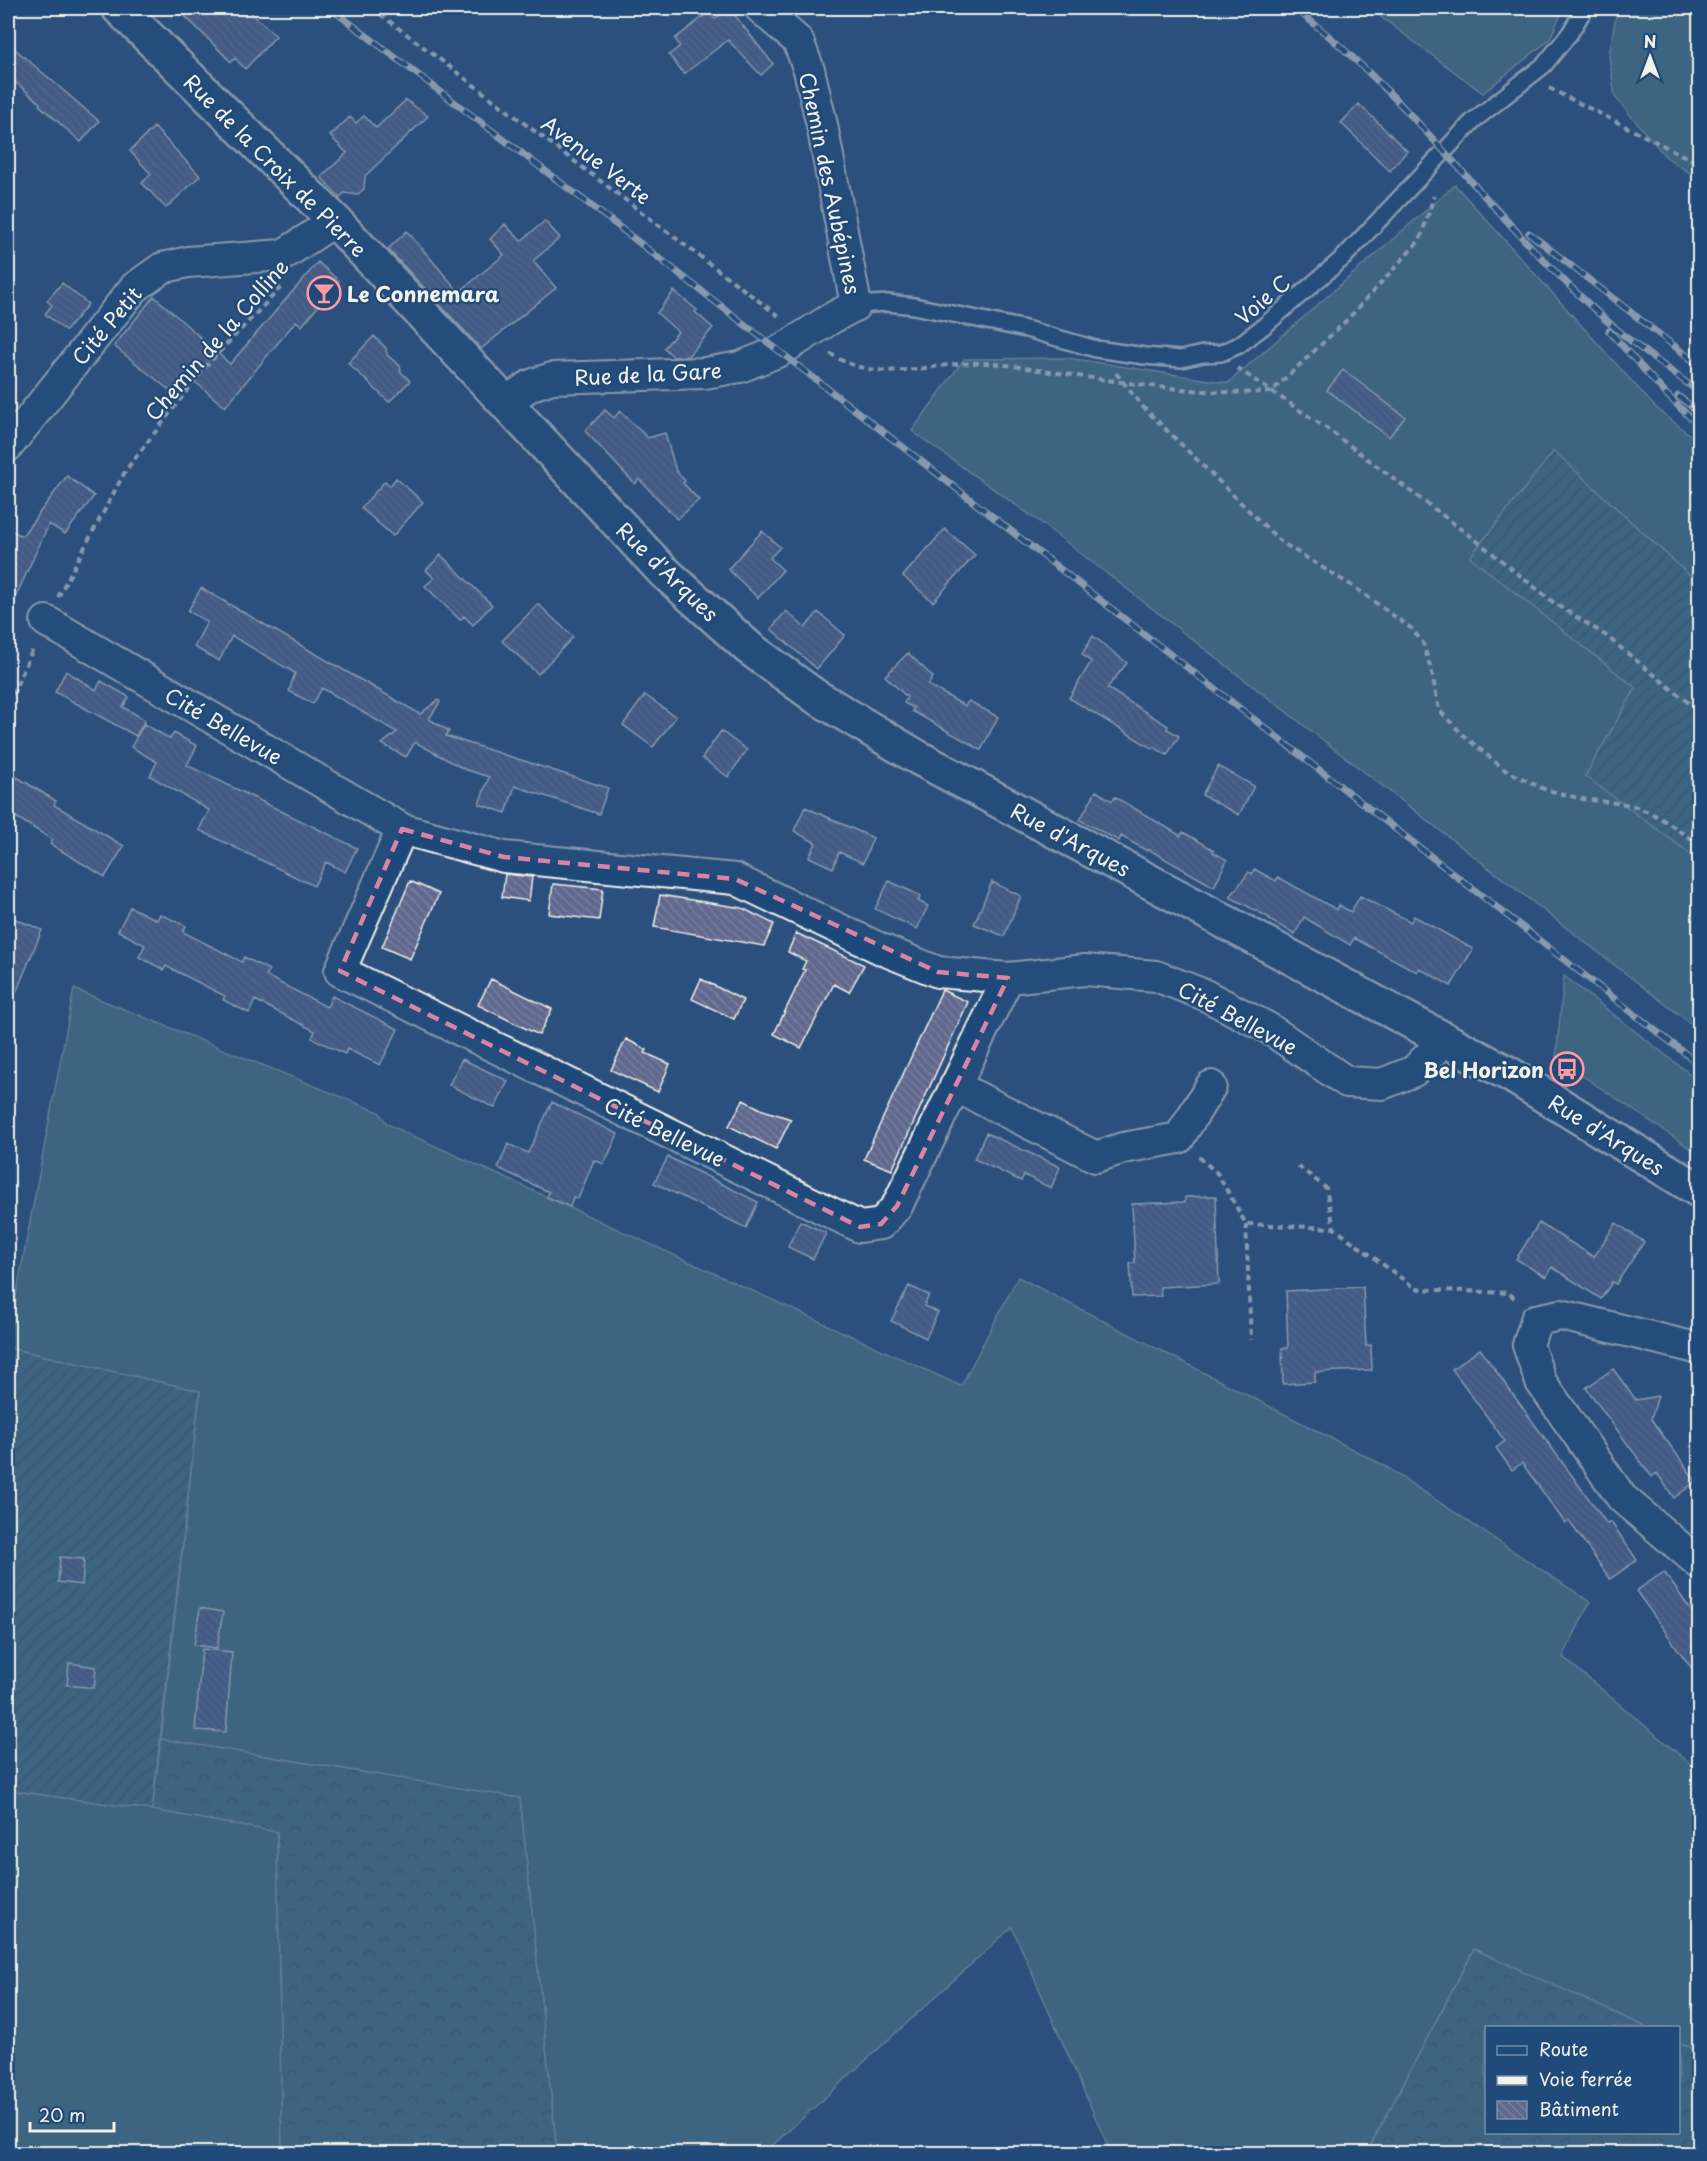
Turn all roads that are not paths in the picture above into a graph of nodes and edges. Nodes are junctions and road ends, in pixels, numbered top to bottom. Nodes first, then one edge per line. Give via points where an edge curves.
1 (119, 8) edge
2 (760, 8) edge
3 (1585, 8) edge
4 (335, 220) junction
5 (856, 305) junction
6 (504, 403) junction
7 (8, 446) edge
8 (46, 621) road end
9 (402, 829) junction
10 (1008, 978) junction
11 (1445, 1039) junction
12 (955, 1086) junction
13 (1211, 1086) dead end
14 (1700, 1191) edge
15 (1700, 1348) edge
16 (1700, 1564) edge

1 - 4 main road, Rue de la Croix de Pierre
2 - 5 street, Chemin des Aubépines via 798,41 808,70
3 - 5 lane, Voie C via 1544,65 1473,121 1343,258 1264,326 1221,353 1181,359 1096,349 1026,329 915,306
4 - 6 main road, Rue de la Croix de Pierre
4 - 7 street, Cité Petit via 284,255 188,262 162,268 134,288
5 - 6 street, Rue de la Gare via 780,351 740,367 705,373 552,378 531,385
6 - 11 main road, Rue d'Arques via 662,570 749,648 814,696 917,757
8 - 9 street, Cité Bellevue
9 - 10 street, Cité Bellevue via 504,857 735,879 938,972
9 - 12 street, Cité Bellevue via 340,972 860,1227 881,1224 897,1206
10 - 11 street, Cité Bellevue via 1085,970 1156,976 1205,995 1268,1028 1347,1082 1382,1084 1414,1071
10 - 12 street, Cité Bellevue
11 - 14 main road, Rue d'Arques
12 - 13 street via 1096,1157 1179,1138
15 - 16 street via 1561,1315 1536,1320 1528,1345 1541,1382 1622,1498

